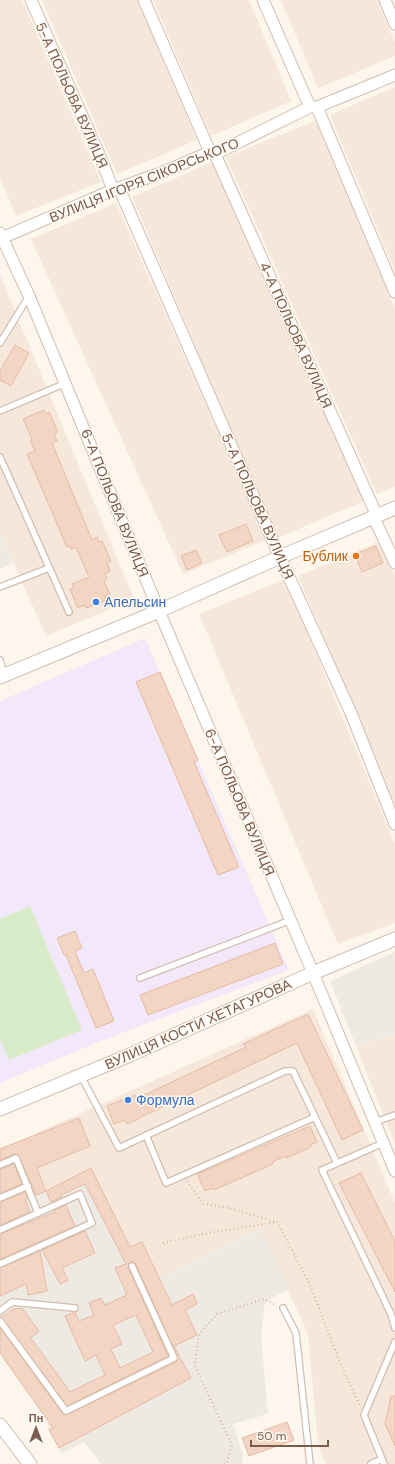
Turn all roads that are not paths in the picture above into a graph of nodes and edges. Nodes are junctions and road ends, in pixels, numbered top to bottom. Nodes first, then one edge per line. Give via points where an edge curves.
1 (30, 0) edge
2 (144, 0) edge
3 (264, 0) edge
4 (385, 0) edge
5 (395, 24) edge
6 (395, 74) edge
7 (314, 107) junction
8 (212, 153) junction
9 (116, 189) junction
10 (1, 235) edge
11 (395, 292) edge
12 (29, 296) junction
13 (0, 343) edge
14 (66, 383) junction
15 (0, 411) edge
16 (0, 457) edge
17 (395, 508) edge
18 (375, 517) junction
19 (280, 557) junction
20 (395, 563) edge
21 (49, 568) junction
22 (0, 586) edge
23 (159, 611) junction
24 (68, 612) dead end
25 (0, 660) edge
26 (2, 676) edge
27 (395, 824) edge
28 (290, 920) junction
29 (395, 939) edge
30 (313, 973) junction
31 (140, 978) dead end
32 (81, 1076) junction
33 (0, 1110) edge
34 (395, 1116) edge
35 (315, 1117) junction
36 (375, 1122) junction
37 (146, 1135) junction
38 (383, 1143) junction
39 (337, 1163) junction
40 (0, 1165) edge
41 (395, 1171) edge
42 (28, 1186) junction
43 (0, 1198) edge
44 (38, 1213) junction
45 (0, 1230) edge
46 (0, 1264) edge
47 (132, 1266) dead end
48 (75, 1308) dead end
49 (283, 1308) road end
50 (0, 1311) edge
51 (0, 1321) edge
52 (395, 1328) edge
53 (395, 1342) edge
54 (0, 1425) edge
55 (383, 1461) edge
56 (30, 1464) edge
57 (310, 1464) edge
58 (371, 1464) edge

1 - 9 street, 5-А ПОЛЬОВА ВУЛИЦЯ
2 - 8 street, 4-А ПОЛЬОВА ВУЛИЦЯ
3 - 7 street
4 - 5 street
6 - 7 street, ВУЛИЦЯ ІГОРЯ СІКОРСЬКОГО
7 - 8 street, ВУЛИЦЯ ІГОРЯ СІКОРСЬКОГО
7 - 11 street
8 - 9 street, ВУЛИЦЯ ІГОРЯ СІКОРСЬКОГО
8 - 18 street, 4-А ПОЛЬОВА ВУЛИЦЯ
9 - 10 street, ВУЛИЦЯ ІГОРЯ СІКОРСЬКОГО
9 - 19 street, 5-А ПОЛЬОВА ВУЛИЦЯ
10 - 12 street, 6-А ПОЛЬОВА ВУЛИЦЯ
12 - 13 lane
12 - 14 street, 6-А ПОЛЬОВА ВУЛИЦЯ
14 - 15 lane
14 - 23 street, 6-А ПОЛЬОВА ВУЛИЦЯ
16 - 21 lane
17 - 18 street
18 - 19 street
18 - 20 street, 4-А ПОЛЬОВА ВУЛИЦЯ
19 - 23 street
19 - 27 street, 5-А ПОЛЬОВА ВУЛИЦЯ via 351,713
21 - 22 lane
21 - 24 lane
23 - 26 street
23 - 28 street, 6-А ПОЛЬОВА ВУЛИЦЯ
25 - 26 lane
28 - 30 street, 6-А ПОЛЬОВА ВУЛИЦЯ
28 - 31 lane
29 - 30 street, ВУЛИЦЯ КОСТИ ХЕТАГУРОВА
30 - 32 street, ВУЛИЦЯ КОСТИ ХЕТАГУРОВА
30 - 36 street, 6-А ПОЛЬОВА ВУЛИЦЯ
32 - 33 street, ВУЛИЦЯ КОСТИ ХЕТАГУРОВА
32 - 37 lane via 119,1148
34 - 36 lane
35 - 37 lane via 293,1071 285,1070
35 - 37 lane via 166,1183
35 - 39 lane
36 - 38 street, 6-А ПОЛЬОВА ВУЛИЦЯ
38 - 39 lane
38 - 41 street, 6-А ПОЛЬОВА ВУЛИЦЯ
39 - 52 lane via 322,1170 391,1314
40 - 42 lane via 16,1158
42 - 43 lane
42 - 44 lane
44 - 45 lane
44 - 46 lane via 80,1194 92,1223
47 - 51 lane via 174,1358 66,1411
48 - 50 lane via 12,1302
49 - 57 lane via 296,1333
53 - 55 lane via 364,1414
54 - 56 street
55 - 58 lane

